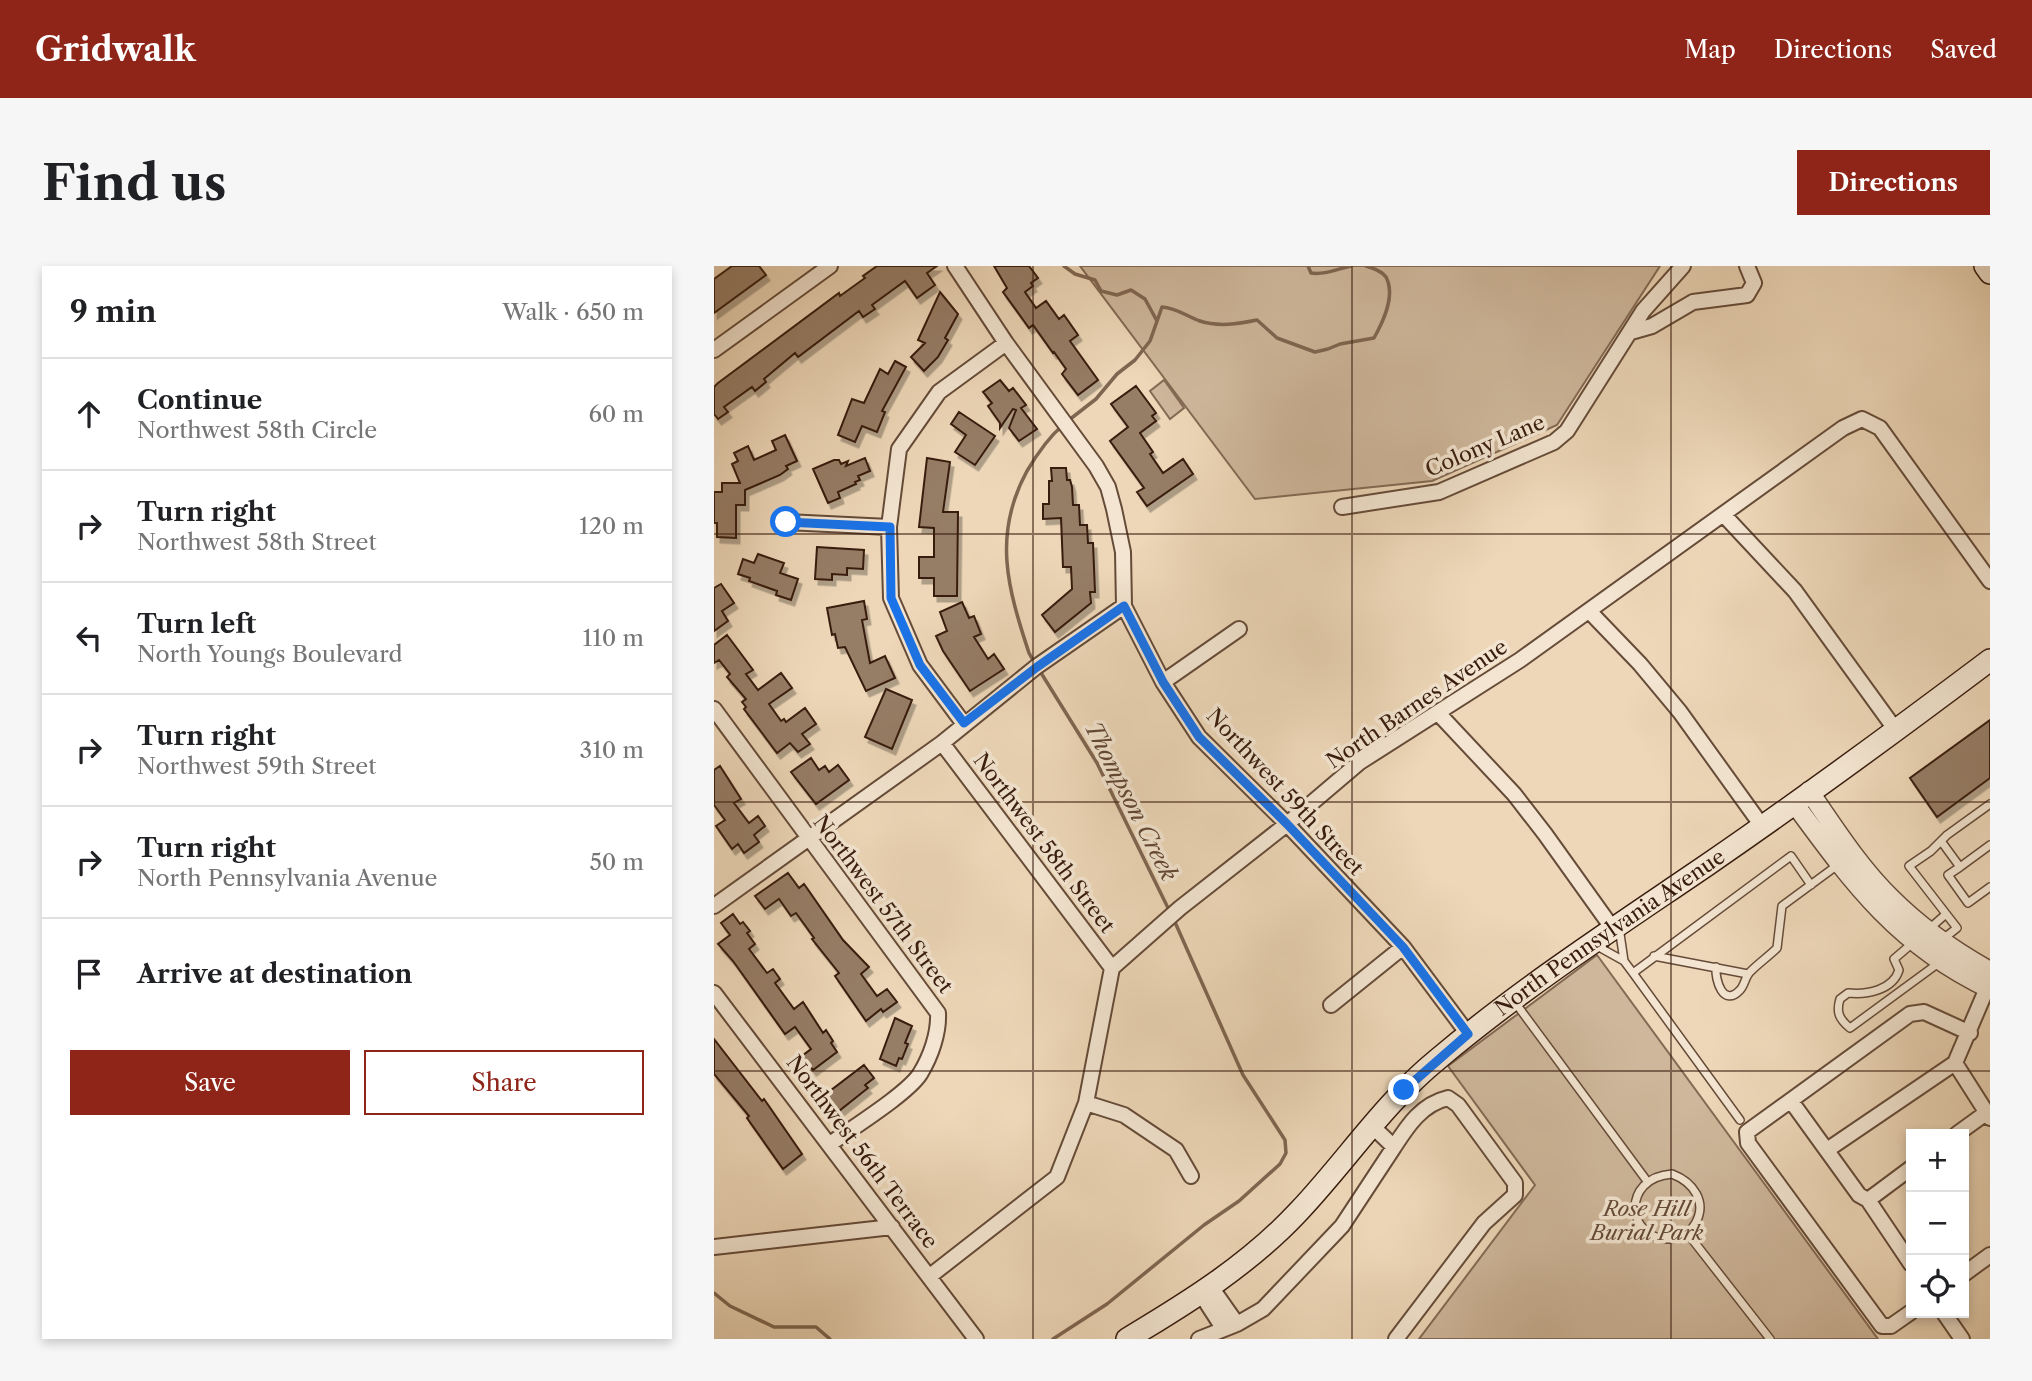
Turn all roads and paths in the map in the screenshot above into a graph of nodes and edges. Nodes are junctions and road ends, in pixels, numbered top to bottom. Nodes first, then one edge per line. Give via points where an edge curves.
1 (830, 266) edge
2 (955, 266) edge
3 (1683, 266) edge
4 (1747, 266) edge
5 (1984, 266) edge
6 (1990, 273) edge
7 (1632, 332) junction
8 (1006, 343) junction
9 (714, 349) edge
10 (1342, 507) dead end
11 (1723, 514) junction
12 (786, 522) dead end
13 (890, 527) junction
14 (1990, 580) edge
15 (1124, 606) junction
16 (1590, 612) junction
17 (1239, 629) dead end
18 (1990, 660) edge
19 (1163, 682) junction
20 (714, 709) edge
21 (1437, 713) junction
22 (964, 723) junction
23 (1895, 729) junction
24 (942, 743) junction
25 (1801, 797) junction
26 (1990, 804) edge
27 (1287, 824) junction
28 (1762, 825) junction
29 (807, 837) junction
30 (1941, 841) junction
31 (1990, 845) edge
32 (1854, 853) junction
33 (1839, 864) junction
34 (1960, 867) junction
35 (1811, 885) junction
36 (1990, 887) edge
37 (714, 906) edge
38 (1947, 914) junction
39 (1616, 927) junction
40 (1934, 935) junction
41 (1593, 944) junction
42 (1403, 947) junction
43 (1927, 952) junction
44 (1654, 956) junction
45 (1624, 961) junction
46 (1716, 967) junction
47 (1112, 968) junction
48 (1633, 973) junction
49 (1748, 974) junction
50 (1989, 982) edge
51 (714, 993) edge
52 (1514, 1001) junction
53 (1331, 1004) dead end
54 (1970, 1033) junction
55 (1468, 1034) junction
56 (1955, 1063) junction
57 (1791, 1101) junction
58 (1086, 1103) junction
59 (1988, 1115) edge
60 (1740, 1120) dead end
61 (1371, 1125) junction
62 (1965, 1129) edge
63 (830, 1144) junction
64 (1394, 1147) junction
65 (1827, 1150) junction
66 (1906, 1172) edge
67 (1191, 1176) dead end
68 (1647, 1181) junction
69 (1868, 1200) junction
70 (892, 1227) junction
71 (1688, 1234) junction
72 (714, 1247) edge
73 (1990, 1255) edge
74 (1906, 1257) edge
75 (1969, 1270) edge
76 (930, 1276) junction
77 (1206, 1290) junction
78 (1906, 1316) edge
79 (1947, 1318) edge
80 (1230, 1326) junction
81 (976, 1339) edge
82 (1127, 1339) edge
83 (1199, 1339) edge
84 (1396, 1339) edge
85 (1770, 1339) edge
86 (1962, 1339) edge

1 - 9 street
2 - 8 street, Northwest 59th Street
3 - 7 street, Colony Lane via 1643,311
4 - 7 street via 1754,283 1747,295 1693,302
5 - 6 main road
7 - 10 street, Colony Lane via 1567,431 1554,442 1439,492
8 - 13 street via 939,392 899,449
8 - 15 street, Northwest 59th Street via 1108,487 1123,552
11 - 14 street, North Barnes Avenue via 1862,419 1880,428
11 - 16 street, North Barnes Avenue
11 - 23 street via 1795,591
12 - 13 street
13 - 22 street via 891,598 920,665
15 - 19 street, Northwest 59th Street
15 - 22 street
16 - 21 street, North Barnes Avenue
16 - 28 street via 1679,712
17 - 19 street
18 - 23 main road, North Pennsylvania Avenue
19 - 27 street, Northwest 59th Street via 1199,737
20 - 29 street, Northwest 57th Street
21 - 27 street, North Barnes Avenue via 1360,762
21 - 39 street via 1514,794
22 - 24 street
23 - 25 main road, North Pennsylvania Avenue
24 - 29 street
24 - 47 street, Northwest 58th Street
25 - 28 main road, North Pennsylvania Avenue
25 - 32 street
25 - 33 street
26 - 30 lane
27 - 42 street, Northwest 59th Street
27 - 47 street, North Barnes Avenue
28 - 39 main road, North Pennsylvania Avenue
29 - 37 street
29 - 63 street, Northwest 57th Street via 938,1013 939,1030 920,1074
30 - 34 lane
30 - 38 lane via 1909,866
31 - 34 lane
32 - 33 lane
32 - 40 street via 1889,897
33 - 35 lane
33 - 43 street via 1863,893
34 - 36 lane via 1948,875 1968,903
35 - 44 lane via 1791,856
35 - 49 lane via 1782,906 1777,948
38 - 40 lane
38 - 40 lane via 1957,928
39 - 41 main road, North Pennsylvania Avenue
39 - 45 lane
40 - 43 lane
40 - 43 lane
40 - 50 street
41 - 45 lane
41 - 52 main road, North Pennsylvania Avenue
42 - 53 street
42 - 55 street, Northwest 59th Street
43 - 43 lane via 1894,959 1897,978 1882,989 1849,993 1840,999 1841,1021 1850,1028
43 - 50 street
44 - 46 lane
44 - 48 lane
45 - 48 lane
46 - 49 lane
46 - 49 lane via 1715,981 1726,994 1740,990
47 - 58 street
48 - 60 lane
50 - 54 street
51 - 63 street, Northwest 56th Terrace
52 - 55 main road, North Pennsylvania Avenue
52 - 68 lane
54 - 56 street
54 - 57 street via 1924,1012 1910,1014
55 - 61 main road, North Pennsylvania Avenue
56 - 59 street
56 - 65 street
57 - 65 street
57 - 78 street via 1748,1132 1748,1143 1882,1326 1891,1326
58 - 67 street via 1124,1115 1176,1150
58 - 76 street via 1057,1177
59 - 62 street
61 - 64 street
61 - 77 main road, North Pennsylvania Avenue via 1299,1211 1251,1257
63 - 70 street, Northwest 56th Terrace
64 - 80 street via 1342,1226 1264,1309
64 - 84 street via 1409,1123 1433,1101 1448,1098 1458,1105 1515,1183 1514,1195 1483,1223
65 - 69 street via 1859,1195
66 - 69 street
68 - 71 lane via 1635,1206 1646,1233 1661,1239
68 - 71 lane via 1672,1174 1694,1188 1699,1217
69 - 74 street
70 - 72 street
70 - 76 street, Northwest 56th Terrace
71 - 85 lane
73 - 75 street
76 - 81 street, Northwest 56th Terrace
77 - 80 street
77 - 82 main road, North Pennsylvania Avenue
79 - 86 street
80 - 83 street

